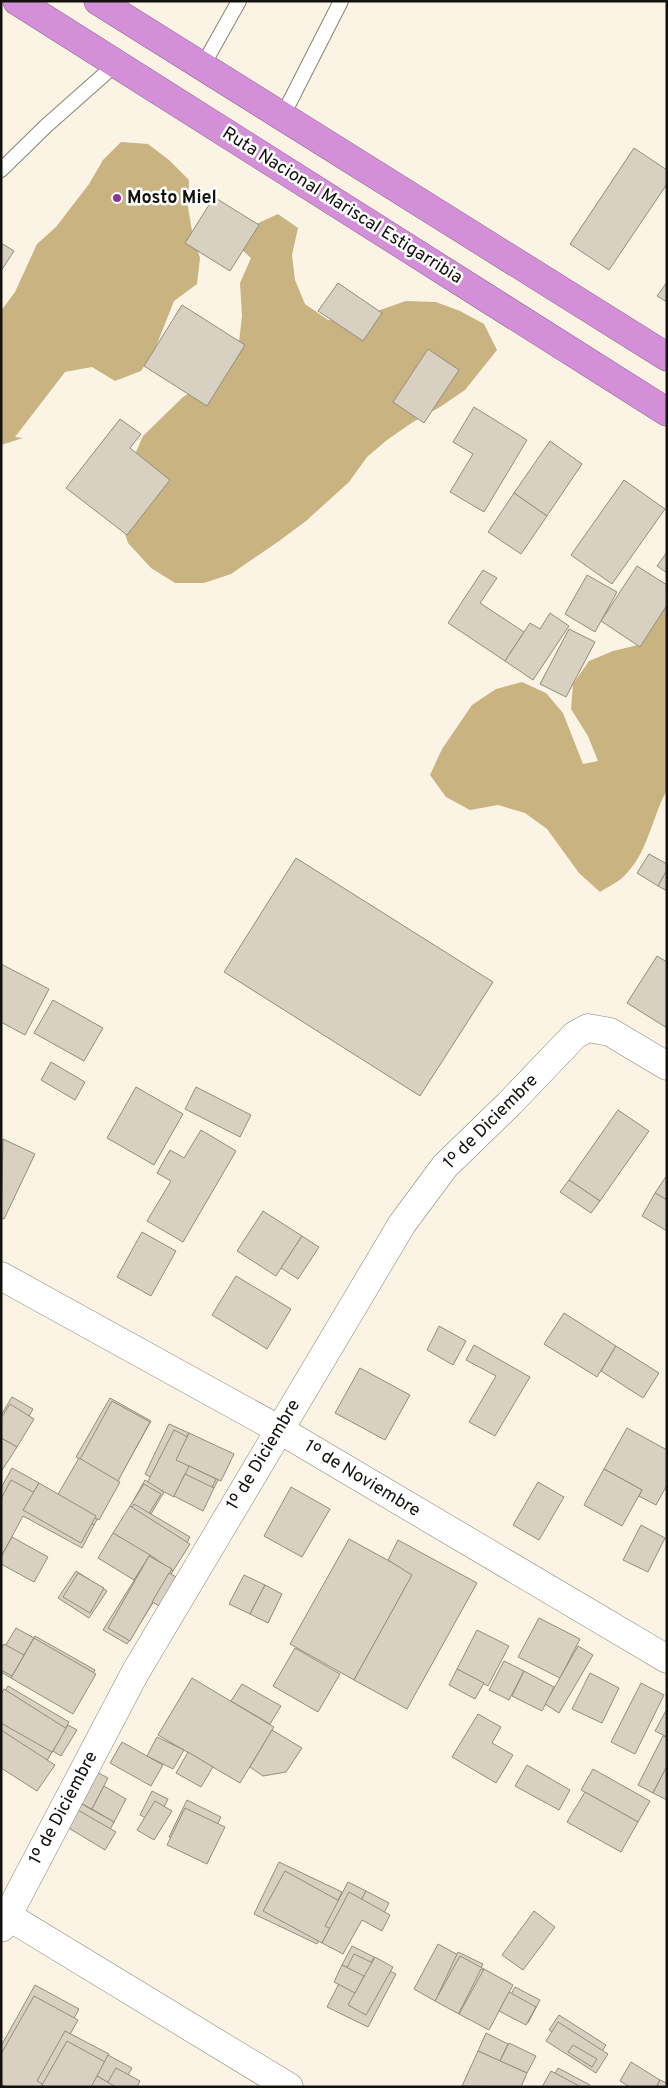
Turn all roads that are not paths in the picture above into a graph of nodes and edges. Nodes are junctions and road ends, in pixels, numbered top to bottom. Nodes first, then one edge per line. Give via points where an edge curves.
1 (17, 1) edge
2 (239, 1) edge
3 (341, 1) edge
4 (110, 5) edge
5 (116, 64) junction
6 (202, 67) junction
7 (282, 117) junction
8 (1, 170) edge
9 (667, 357) edge
10 (667, 412) edge
11 (667, 1066) edge
12 (1, 1276) edge
13 (280, 1430) junction
14 (667, 1659) edge
15 (3, 1919) edge
16 (289, 2087) edge

1 - 5 highway, Ruta Nacional Mariscal Estigarribia
2 - 6 lane
3 - 7 lane
4 - 6 highway
5 - 8 lane
5 - 10 highway, Ruta Nacional Mariscal Estigarribia
6 - 7 highway
7 - 9 highway
11 - 13 street, 1º de Diciembre via 610,1032 588,1028 575,1036 445,1166 402,1224
12 - 13 street, 1º de Noviembre
13 - 14 street, 1º de Noviembre
13 - 15 street, 1º de Diciembre via 135,1673
15 - 16 street

